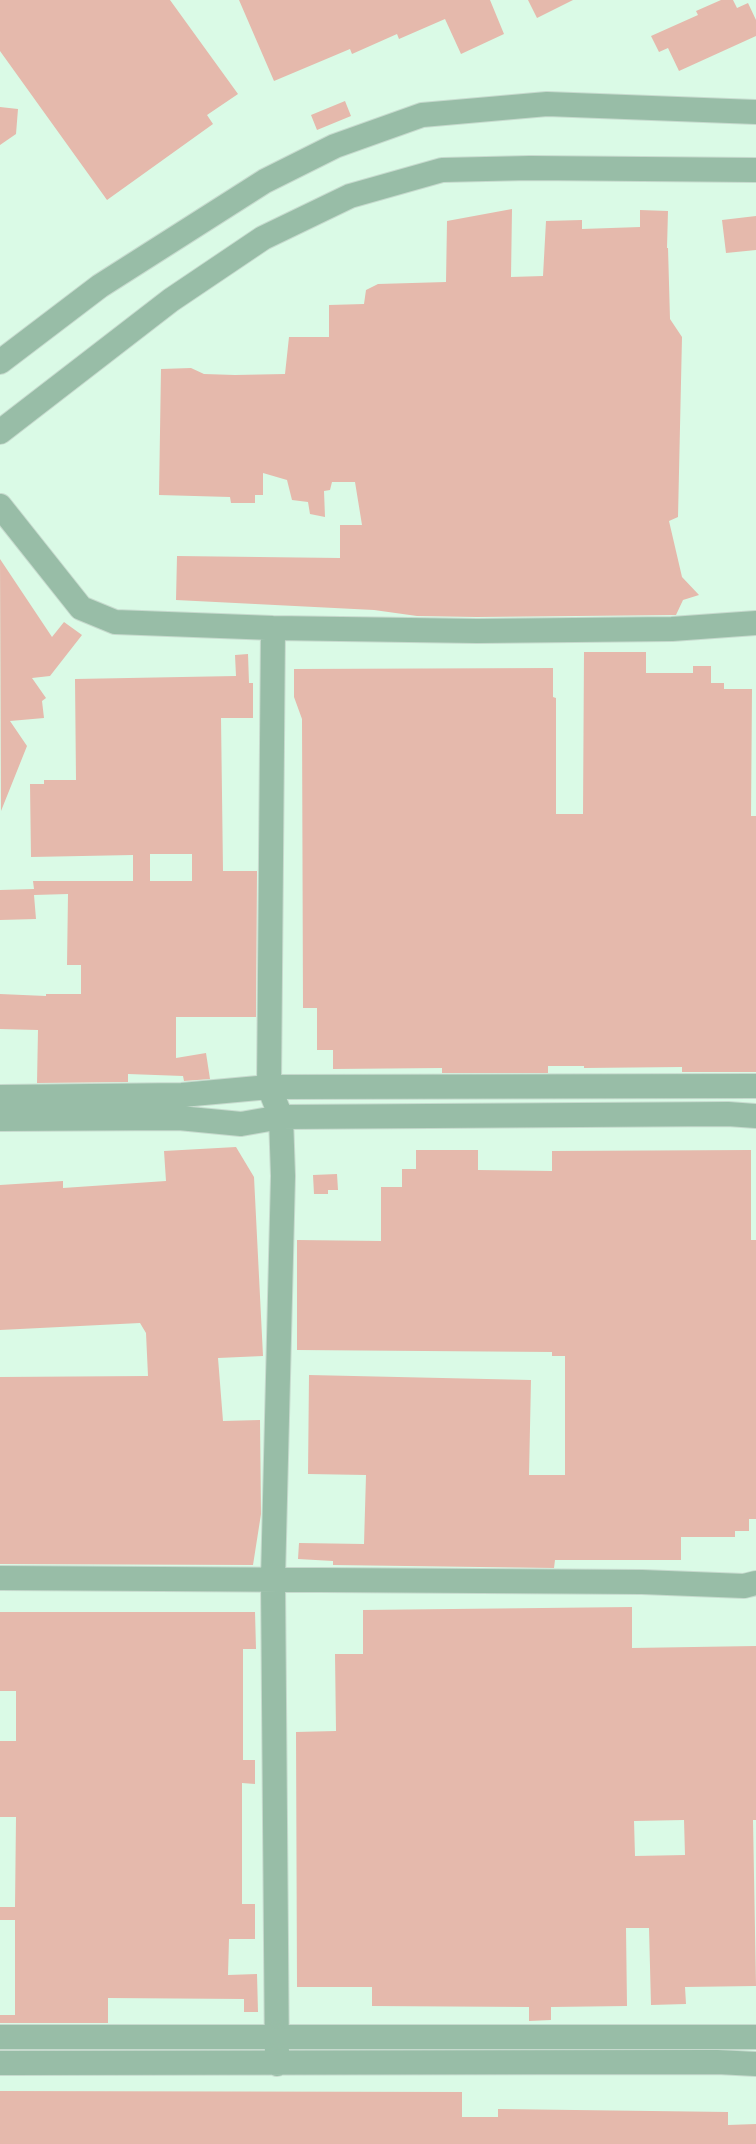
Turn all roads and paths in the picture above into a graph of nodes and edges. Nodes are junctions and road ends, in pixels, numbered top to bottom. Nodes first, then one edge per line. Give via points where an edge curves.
1 (756, 112) edge
2 (756, 170) edge
3 (0, 362) edge
4 (0, 432) edge
5 (0, 506) edge
6 (756, 623) edge
7 (273, 628) junction
8 (756, 1086) edge
9 (269, 1088) junction
10 (0, 1097) edge
11 (756, 1116) edge
12 (281, 1117) junction
13 (0, 1119) edge
14 (0, 1578) edge
15 (272, 1579) junction
16 (752, 1586) edge
17 (0, 2037) edge
18 (277, 2037) junction
19 (756, 2037) edge
20 (609, 2038) junction
21 (609, 2062) junction
22 (0, 2063) edge
23 (277, 2064) junction
24 (756, 2064) edge

1 - 3 street via 547,104 422,115 335,146 266,181 100,286
2 - 4 street via 442,170 350,196 263,238 186,289
5 - 7 street via 81,608 115,622
6 - 7 street via 672,629
7 - 9 street
8 - 9 street
9 - 10 street via 182,1095
9 - 12 street
11 - 12 street
12 - 13 street via 241,1124 179,1118
12 - 15 street via 283,1176
14 - 15 street
15 - 16 street
15 - 18 street
17 - 18 street
18 - 20 street
18 - 23 street
19 - 20 street
20 - 21 street
21 - 23 street
21 - 24 street
22 - 23 street

